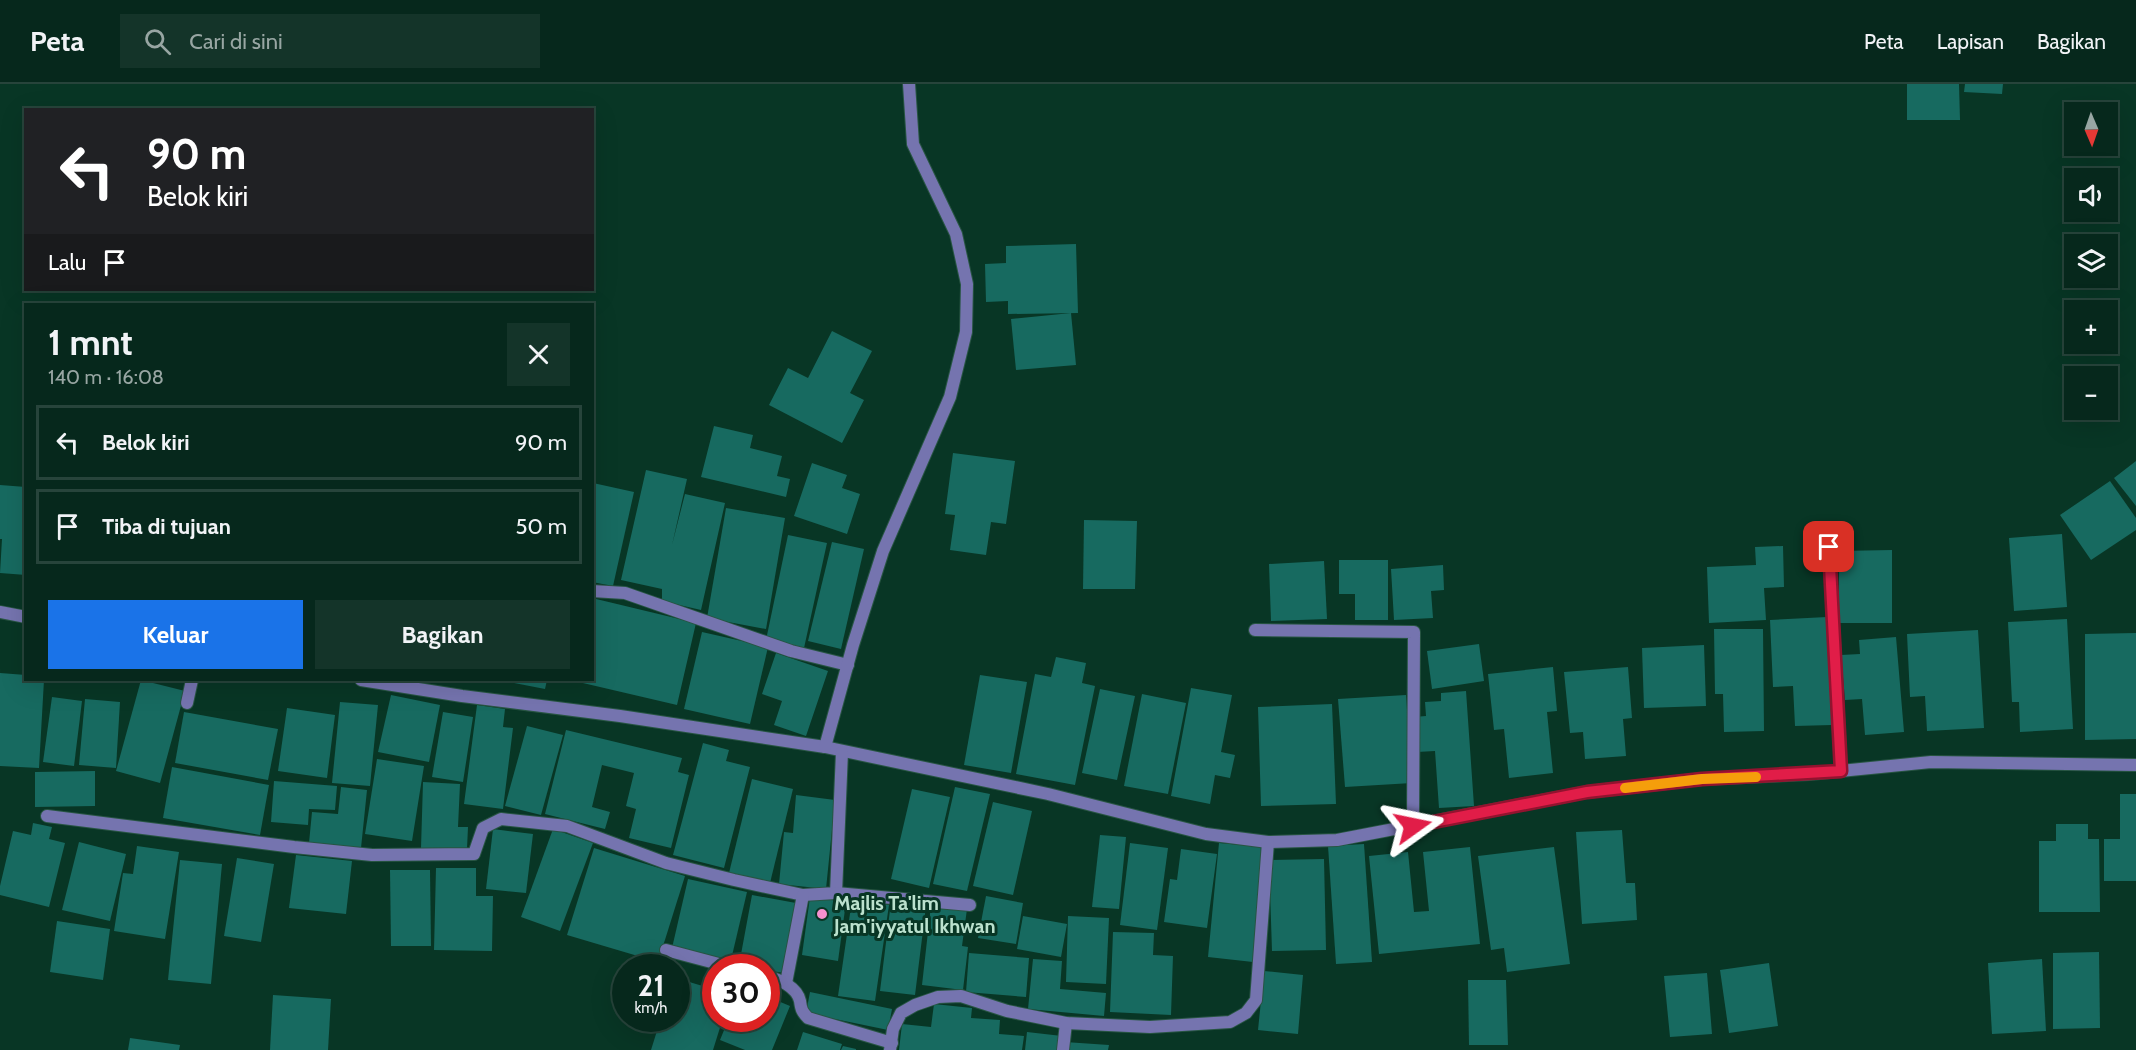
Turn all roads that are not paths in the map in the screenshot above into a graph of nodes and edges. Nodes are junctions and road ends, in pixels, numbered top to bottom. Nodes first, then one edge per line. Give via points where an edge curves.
1 (909, 84) edge
2 (1829, 547) dead end
3 (594, 591) edge
4 (0, 612) edge
5 (24, 617) edge
6 (1255, 630) dead end
7 (848, 664) junction
8 (192, 681) edge
9 (367, 681) edge
10 (187, 703) dead end
11 (825, 747) junction
12 (842, 752) junction
13 (2136, 765) edge
14 (1841, 771) junction
15 (47, 816) dead end
16 (1413, 826) junction
17 (1268, 842) junction
18 (836, 893) junction
19 (803, 895) junction
20 (970, 905) dead end
21 (666, 950) dead end
22 (702, 960) edge
23 (780, 982) edge
24 (786, 984) junction
25 (1066, 1023) junction
26 (891, 1046) edge
27 (1063, 1050) edge

1 - 7 street via 913,144 956,234 967,284 966,332 950,397 884,551
2 - 14 street
3 - 7 street via 625,593 791,651
4 - 5 street
6 - 16 street via 1414,632
7 - 11 street
8 - 10 street
9 - 11 street
11 - 12 street
12 - 17 street via 1048,794 1206,834
12 - 18 street
13 - 14 street via 1931,762
14 - 16 street via 1702,779 1587,792
15 - 19 street via 372,855 474,854 483,828 501,819 534,822 567,826 666,863
16 - 17 street via 1337,840
17 - 25 street via 1256,1000 1246,1013 1230,1022 1150,1027
18 - 19 street
18 - 20 street
19 - 24 street
21 - 22 street
23 - 24 street
24 - 26 street via 797,994 807,1018
25 - 26 street via 1006,1011 962,996 938,997 901,1013 893,1029
25 - 27 street

